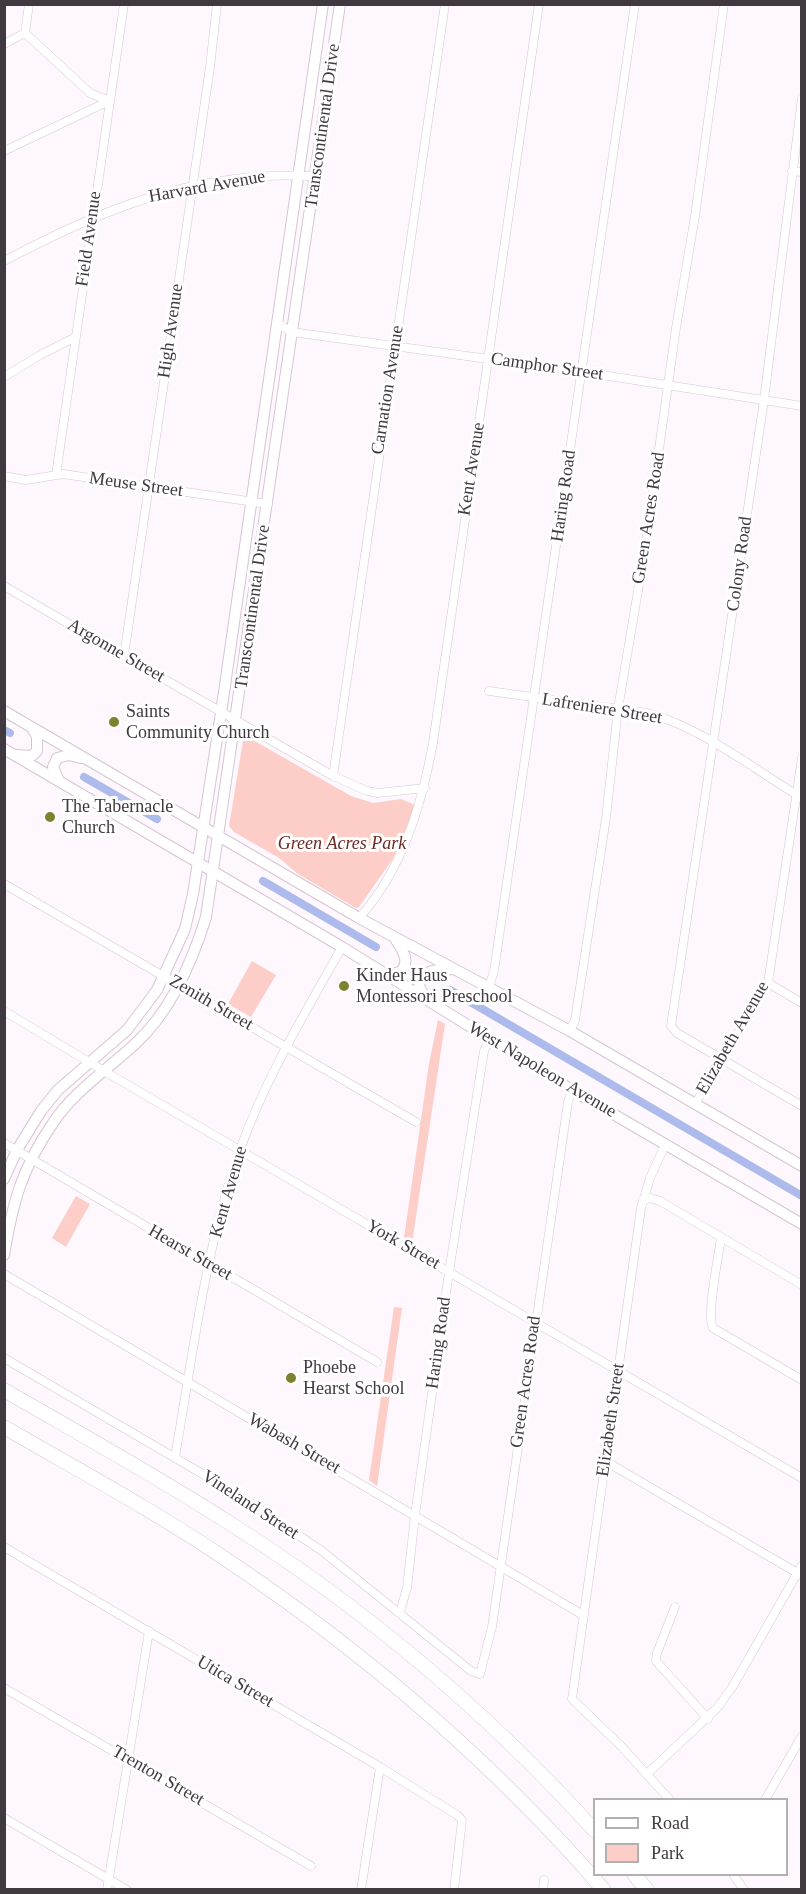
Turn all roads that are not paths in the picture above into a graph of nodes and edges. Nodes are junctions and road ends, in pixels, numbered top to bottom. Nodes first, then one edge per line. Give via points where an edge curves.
1 (29, 4) edge
2 (124, 4) edge
3 (217, 4) edge
4 (323, 4) edge
5 (340, 4) edge
6 (445, 4) edge
7 (539, 4) edge
8 (635, 4) edge
9 (724, 4) edge
10 (26, 33) junction
11 (4, 44) edge
12 (801, 98) edge
13 (110, 101) junction
14 (4, 151) edge
15 (792, 171) junction
16 (801, 172) edge
17 (298, 176) junction
18 (316, 176) junction
19 (192, 186) junction
20 (293, 216) junction
21 (92, 217) junction
22 (310, 220) junction
23 (4, 261) edge
24 (277, 323) junction
25 (292, 332) junction
26 (75, 337) junction
27 (395, 345) junction
28 (489, 359) junction
29 (583, 372) junction
30 (4, 377) edge
31 (669, 385) junction
32 (764, 400) junction
33 (801, 406) edge
34 (56, 475) junction
35 (4, 476) edge
36 (149, 486) junction
37 (251, 501) junction
38 (268, 504) junction
39 (4, 586) edge
40 (123, 656) junction
41 (489, 691) dead end
42 (535, 698) junction
43 (618, 709) junction
44 (4, 711) edge
45 (221, 713) junction
46 (236, 721) junction
47 (30, 726) junction
48 (714, 743) junction
49 (9, 752) edge
50 (801, 758) edge
51 (88, 759) junction
52 (333, 776) junction
53 (59, 781) junction
54 (424, 788) junction
55 (799, 796) edge
56 (203, 826) junction
57 (219, 836) junction
58 (198, 863) junction
59 (213, 872) junction
60 (4, 884) edge
61 (359, 918) junction
62 (394, 938) junction
63 (342, 947) junction
64 (454, 969) junction
65 (387, 975) junction
66 (165, 976) junction
67 (768, 983) junction
68 (180, 984) junction
69 (489, 987) junction
70 (429, 1002) junction
71 (801, 1003) edge
72 (4, 1011) edge
73 (570, 1031) junction
74 (490, 1039) junction
75 (286, 1047) junction
76 (722, 1060) junction
77 (90, 1063) junction
78 (104, 1071) junction
79 (572, 1090) junction
80 (695, 1104) junction
81 (801, 1106) edge
82 (416, 1122) dead end
83 (4, 1143) edge
84 (666, 1145) junction
85 (240, 1149) junction
86 (17, 1150) junction
87 (31, 1158) junction
88 (801, 1166) edge
89 (4, 1179) edge
90 (643, 1200) junction
91 (801, 1224) edge
92 (721, 1237) junction
93 (4, 1254) edge
94 (209, 1264) junction
95 (449, 1272) junction
96 (4, 1274) edge
97 (801, 1285) edge
98 (535, 1323) junction
99 (4, 1358) edge
100 (376, 1362) dead end
101 (618, 1371) junction
102 (801, 1380) edge
103 (188, 1382) junction
104 (4, 1390) edge
105 (4, 1427) edge
106 (175, 1457) junction
107 (605, 1461) junction
108 (801, 1478) edge
109 (415, 1515) junction
110 (4, 1547) edge
111 (500, 1565) junction
112 (800, 1570) edge
113 (675, 1607) dead end
114 (400, 1612) junction
115 (583, 1615) junction
116 (149, 1631) junction
117 (480, 1674) joint
118 (4, 1688) edge
119 (708, 1719) junction
120 (801, 1736) edge
121 (129, 1759) junction
122 (380, 1767) junction
123 (647, 1774) junction
124 (668, 1798) edge
125 (766, 1798) edge
126 (4, 1818) edge
127 (593, 1829) edge
128 (311, 1866) dead end
129 (635, 1876) edge
130 (734, 1876) edge
131 (109, 1879) junction
132 (544, 1880) dead end
133 (107, 1890) edge
134 (127, 1890) edge
135 (361, 1890) edge
136 (454, 1890) edge
137 (543, 1890) edge
138 (604, 1890) edge
139 (647, 1890) edge
140 (744, 1890) edge

1 - 10 street
2 - 13 street, Field Avenue
3 - 19 street, High Avenue
4 - 17 street, Transcontinental Drive
5 - 18 street, Transcontinental Drive
6 - 27 street, Carnation Avenue
7 - 28 street, Kent Avenue
8 - 29 street, Haring Road
9 - 31 street, Green Acres Road
10 - 11 street
10 - 13 street via 90,93
12 - 15 street, Colony Road
13 - 14 street
13 - 21 street, Field Avenue
15 - 16 street
15 - 32 street, Colony Road
17 - 18 street, Harvard Avenue
17 - 19 street, Harvard Avenue via 249,177
17 - 20 street, Transcontinental Drive
18 - 22 street, Transcontinental Drive
19 - 21 street, Harvard Avenue via 139,199
19 - 36 street, High Avenue
20 - 22 street
20 - 24 street, Transcontinental Drive
21 - 23 street, Harvard Avenue
21 - 26 street, Field Avenue
22 - 25 street, Transcontinental Drive
24 - 25 street
24 - 37 street, Transcontinental Drive
25 - 27 street, Camphor Street
25 - 38 street, Transcontinental Drive
26 - 30 street
26 - 34 street, Field Avenue
27 - 28 street, Camphor Street
27 - 52 street, Carnation Avenue
28 - 29 street, Camphor Street
28 - 54 street, Kent Avenue
29 - 31 street, Camphor Street
29 - 42 street, Haring Road
31 - 32 street, Camphor Street
31 - 43 street, Green Acres Road
32 - 33 street, Camphor Street
32 - 48 street, Colony Road
34 - 35 street, Meuse Street via 26,480
34 - 36 street, Meuse Street
36 - 37 street, Meuse Street
36 - 40 street, High Avenue
37 - 38 street, Meuse Street
37 - 45 street, Transcontinental Drive
38 - 46 street, Transcontinental Drive
39 - 40 street, Argonne Street
40 - 45 street, Argonne Street
41 - 42 street, Lafreniere Street
42 - 43 street, Lafreniere Street
42 - 69 street, Haring Road
43 - 48 street, Lafreniere Street via 667,718
43 - 73 street, Green Acres Road via 587,951
44 - 47 street
45 - 46 street, Argonne Street
45 - 56 street, Transcontinental Drive
46 - 52 street, Argonne Street
46 - 57 street, Transcontinental Drive
47 - 49 street via 37,736 38,751 25,757
47 - 51 street
48 - 55 street, Lafreniere Street
48 - 76 street, Colony Road via 671,1021 673,1029
49 - 53 street, West Napoleon Avenue
50 - 55 street, Elizabeth Avenue
51 - 53 street via 69,755 57,758 53,767
51 - 56 street
52 - 54 street, Argonne Street via 378,793
53 - 58 street, West Napoleon Avenue
54 - 61 street, Kent Avenue via 399,858
55 - 67 street, Elizabeth Avenue
56 - 57 street
56 - 58 street, Transcontinental Drive
57 - 59 street, Transcontinental Drive
57 - 61 street
58 - 59 street, West Napoleon Avenue
58 - 66 street, Transcontinental Drive via 185,929
59 - 63 street, West Napoleon Avenue
59 - 68 street, Transcontinental Drive via 204,924
60 - 66 street, Zenith Street
61 - 62 street
62 - 64 street
62 - 65 street via 406,964 400,972
63 - 65 street, West Napoleon Avenue
63 - 75 street, Kent Avenue
64 - 69 street
64 - 70 street via 431,971 421,979 419,987
65 - 70 street, West Napoleon Avenue
66 - 68 street, Zenith Street
66 - 77 street, Transcontinental Drive via 127,1029
67 - 71 street
67 - 76 street, Elizabeth Avenue
68 - 75 street, Zenith Street
68 - 78 street, Transcontinental Drive via 152,1026
69 - 73 street
70 - 74 street, West Napoleon Avenue
72 - 77 street, York Street
73 - 80 street
74 - 79 street, West Napoleon Avenue
74 - 95 street, Haring Road via 484,1051
75 - 82 street, Zenith Street
75 - 85 street, Kent Avenue
76 - 80 street, Elizabeth Avenue
76 - 81 street
77 - 78 street, York Street
77 - 86 street, Transcontinental Drive via 58,1090
78 - 85 street, York Street
78 - 87 street, Transcontinental Drive via 53,1121
79 - 84 street, West Napoleon Avenue
79 - 98 street, Green Acres Road
80 - 88 street
83 - 86 street, Hearst Street
84 - 90 street, Elizabeth Street
84 - 91 street, West Napoleon Avenue
85 - 94 street, Kent Avenue
85 - 95 street, York Street
86 - 87 street, Hearst Street
86 - 89 street, Transcontinental Drive
87 - 93 street, Transcontinental Drive via 18,1188
87 - 94 street, Hearst Street
90 - 92 street via 660,1201
90 - 101 street, Elizabeth Street
92 - 97 street
92 - 102 street via 711,1308 713,1328
94 - 100 street, Hearst Street
94 - 103 street, Kent Avenue
95 - 98 street, York Street
95 - 109 street, Haring Road
96 - 103 street, Wabash Street
98 - 101 street, York Street
98 - 111 street, Green Acres Road
99 - 106 street, Vineland Street
101 - 107 street, Elizabeth Street
101 - 108 street, York Street
103 - 106 street, Kent Avenue
103 - 109 street, Wabash Street
104 - 127 highway via 189,1498 309,1576 474,1710
105 - 138 highway via 182,1530 277,1594 397,1686 504,1782
106 - 114 street, Vineland Street via 322,1551
107 - 112 street
107 - 115 street, Elizabeth Street
109 - 111 street, Wabash Street
109 - 114 street, Haring Road via 407,1588
110 - 116 street, Utica Street
111 - 115 street, Wabash Street
111 - 117 street, Green Acres Road via 492,1627
112 - 119 street via 733,1686
113 - 119 street via 656,1661
114 - 117 street, Vineland Street via 471,1671
115 - 123 street, Elizabeth Street via 572,1700
116 - 121 street
116 - 122 street, Utica Street
118 - 121 street, Trenton Street
119 - 123 street
120 - 125 street
121 - 128 street, Trenton Street
121 - 131 street
122 - 135 street
122 - 136 street, Utica Street via 462,1820
123 - 124 street
126 - 131 street
129 - 139 highway
130 - 140 street
131 - 133 street
131 - 134 street
132 - 137 street

